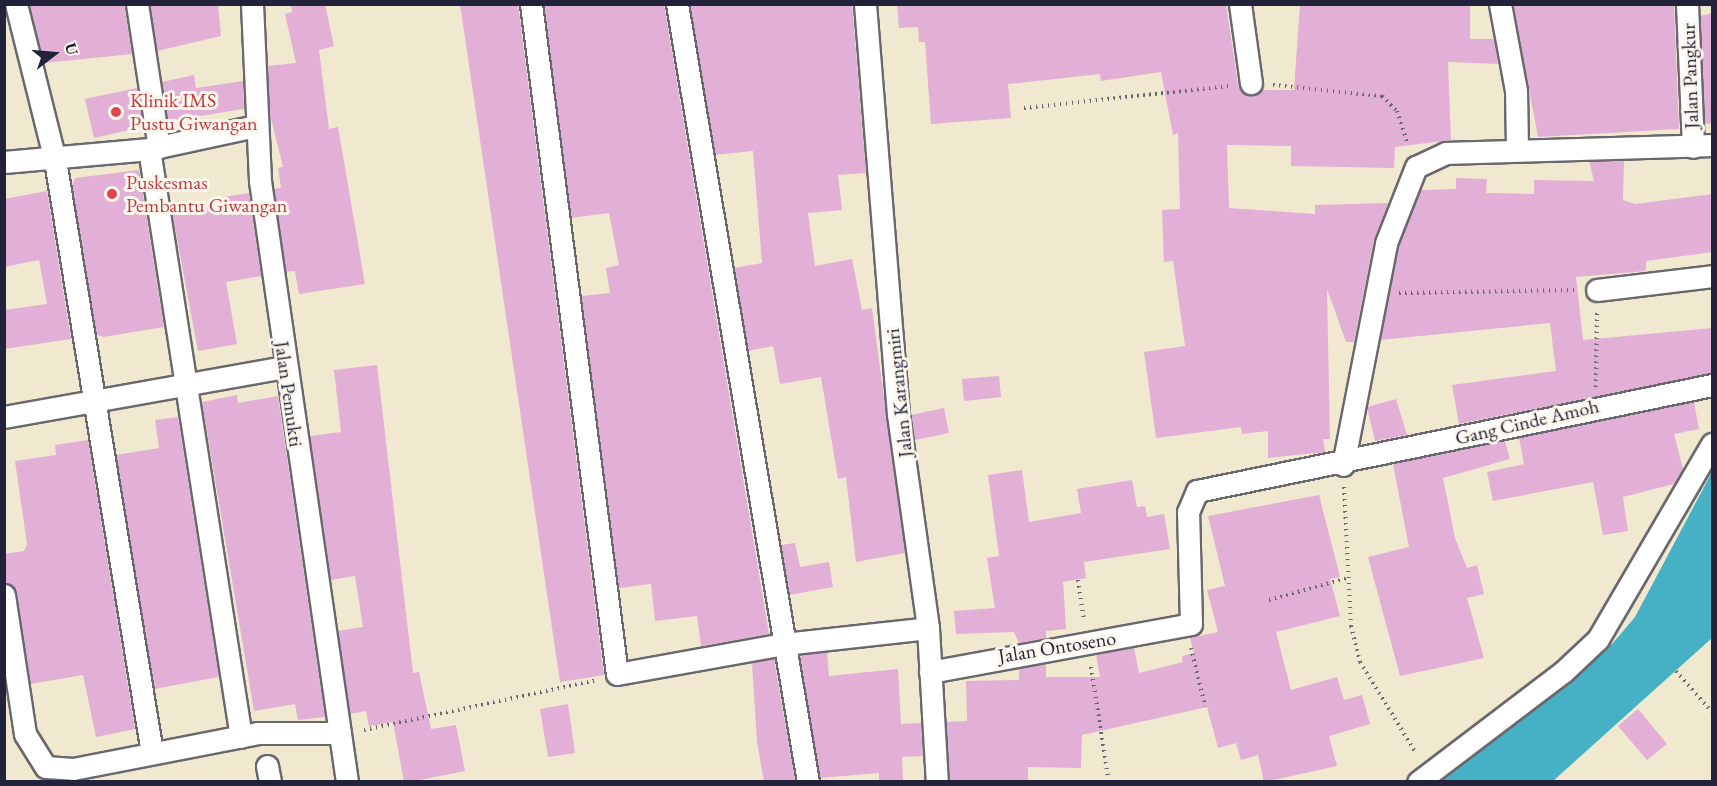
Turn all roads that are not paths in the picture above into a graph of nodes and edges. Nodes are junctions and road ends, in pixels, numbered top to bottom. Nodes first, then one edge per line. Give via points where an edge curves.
1 (16, 4) edge
2 (137, 4) edge
3 (252, 4) edge
4 (531, 4) edge
5 (677, 4) edge
6 (865, 4) edge
7 (1240, 4) edge
8 (1500, 4) edge
9 (1687, 4) edge
10 (1251, 83) road end
11 (255, 126) junction
12 (1703, 146) edge
13 (154, 148) junction
14 (1517, 148) junction
15 (55, 160) junction
16 (4, 162) edge
17 (1713, 276) edge
18 (1597, 290) road end
19 (285, 367) junction
20 (186, 384) junction
21 (1713, 385) edge
22 (94, 399) junction
23 (4, 417) edge
24 (1713, 444) edge
25 (1343, 465) junction
26 (4, 595) edge
27 (1185, 627) joint
28 (928, 628) junction
29 (784, 644) junction
30 (930, 672) junction
31 (340, 733) junction
32 (241, 737) junction
33 (152, 753) junction
34 (1423, 776) edge
35 (347, 782) edge
36 (808, 782) edge
37 (937, 782) edge

1 - 15 street
2 - 13 street
3 - 11 street, Jalan Pemukti
4 - 29 street via 617,674
5 - 29 street
6 - 28 street, Jalan Karangmiri via 898,414
7 - 10 street
8 - 14 street via 1516,90
9 - 12 street, Jalan Pangkur
11 - 13 street
11 - 19 street, Jalan Pemukti
12 - 14 street
13 - 15 street
13 - 20 street
14 - 25 street via 1446,153 1416,166 1386,243
15 - 16 street
15 - 22 street
17 - 18 street
19 - 20 street
19 - 31 street, Jalan Pemukti
20 - 22 street
20 - 32 street
21 - 25 street, Gang Cinde Amoh via 1595,405
22 - 23 street
22 - 33 street
24 - 34 street via 1599,639 1563,672
25 - 27 street, Gang Cinde Amoh via 1208,488 1190,499 1193,619
26 - 33 street via 25,734 36,758 57,770
27 - 30 street, Jalan Ontoseno via 1087,641
28 - 29 street
28 - 30 street, Jalan Karangmiri
29 - 36 street
30 - 37 street, Jalan Karangmiri
31 - 32 street
31 - 35 street, Jalan Pemukti
32 - 33 street

